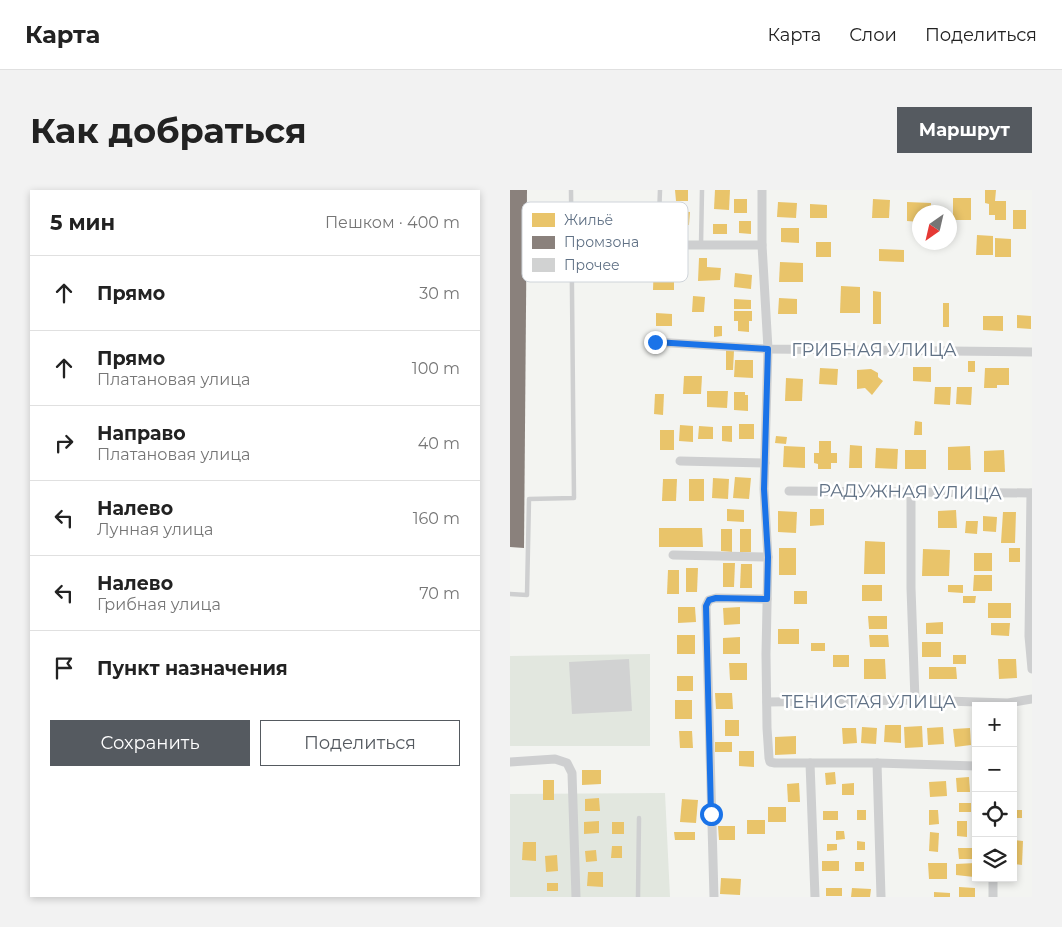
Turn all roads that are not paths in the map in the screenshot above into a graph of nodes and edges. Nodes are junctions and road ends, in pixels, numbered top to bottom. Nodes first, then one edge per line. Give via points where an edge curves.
1 (702, 190) edge
2 (762, 190) edge
3 (688, 245) edge
4 (701, 245) junction
5 (762, 245) junction
6 (572, 282) edge
7 (655, 342) dead end
8 (768, 349) junction
9 (1032, 352) edge
10 (680, 461) dead end
11 (765, 463) junction
12 (789, 490) dead end
13 (911, 491) junction
14 (1032, 493) edge
15 (673, 555) dead end
16 (768, 557) junction
17 (510, 594) edge
18 (767, 599) junction
19 (1032, 669) edge
20 (1032, 699) edge
21 (915, 700) junction
22 (767, 702) junction
23 (510, 762) edge
24 (877, 762) junction
25 (810, 763) junction
26 (972, 766) edge
27 (639, 818) dead end
28 (993, 882) edge
29 (576, 897) edge
30 (638, 897) edge
31 (714, 897) edge
32 (815, 897) edge
33 (881, 897) edge
34 (993, 897) edge

1 - 4 lane
2 - 5 street
3 - 4 street
4 - 5 street
5 - 8 street
6 - 17 lane via 574,498 530,499 526,595
7 - 8 street, ГРИБНАЯ УЛИЦА
8 - 9 street, ГРИБНАЯ УЛИЦА
8 - 11 street
10 - 11 street
11 - 16 street
12 - 13 street, РАДУЖНАЯ УЛИЦА
13 - 14 street, РАДУЖНАЯ УЛИЦА
13 - 21 street via 910,588
14 - 19 street via 1029,636
15 - 16 street
16 - 18 street
18 - 22 street
18 - 31 street via 716,598 709,600 706,606
20 - 21 street, ТЕНИСТАЯ УЛИЦА via 1008,703
21 - 22 street, ТЕНИСТАЯ УЛИЦА
22 - 25 street via 770,762
23 - 29 street via 555,760 567,763 572,773
24 - 25 street
24 - 26 street
24 - 33 street
25 - 32 street
27 - 30 lane
28 - 34 street

